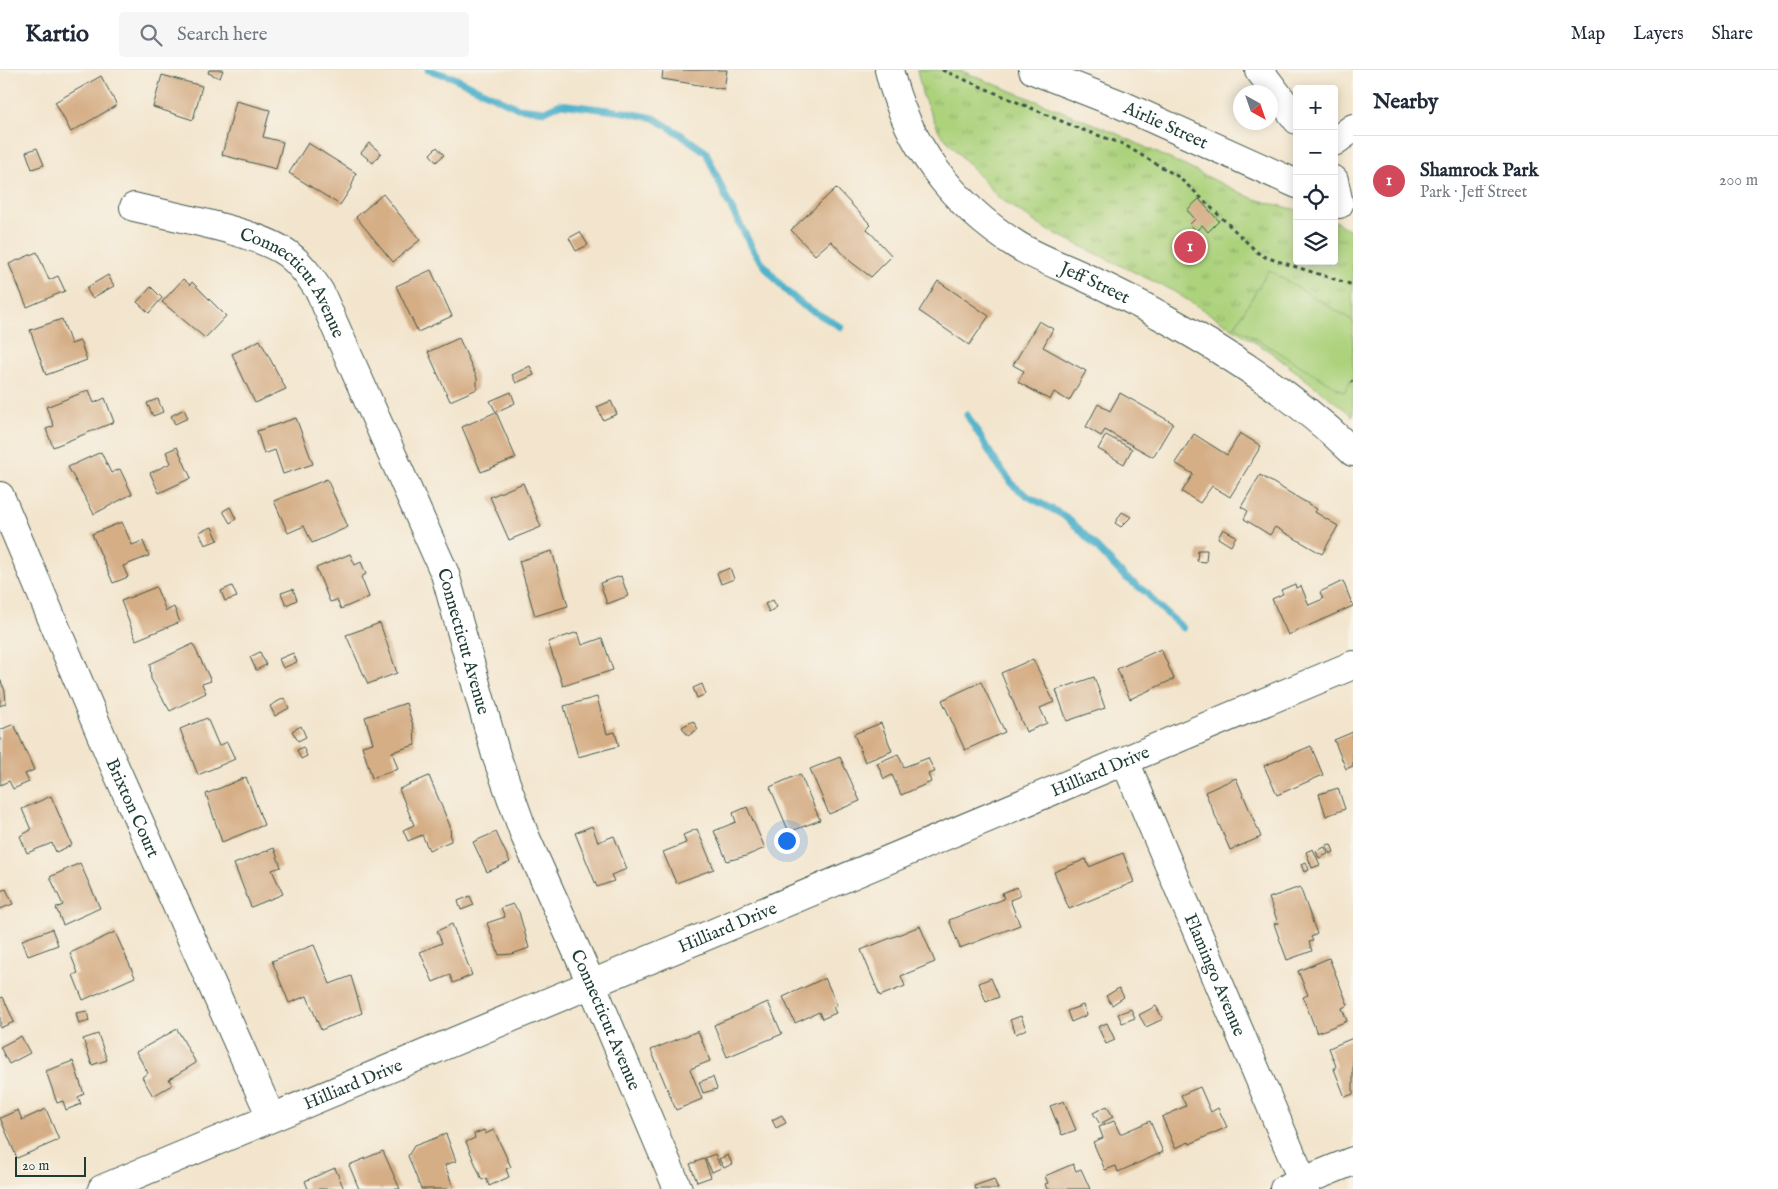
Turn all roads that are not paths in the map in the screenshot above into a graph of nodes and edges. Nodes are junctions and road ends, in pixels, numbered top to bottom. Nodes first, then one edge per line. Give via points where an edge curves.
1 (889, 70) edge
2 (1033, 70) edge
3 (1259, 70) edge
4 (1293, 115) edge
5 (1353, 128) edge
6 (1338, 139) edge
7 (1293, 182) edge
8 (134, 207) dead end
9 (1353, 452) edge
10 (0, 496) edge
11 (1353, 665) edge
12 (1125, 761) junction
13 (591, 983) junction
14 (271, 1117) junction
15 (1353, 1161) edge
16 (1298, 1187) edge
17 (102, 1189) edge
18 (678, 1189) edge

1 - 9 street, Jeff Street via 912,136 948,186 981,218 1024,249 1161,316 1251,371 1312,416
2 - 7 street, Airlie Street via 1122,105
3 - 4 street
5 - 6 street
8 - 13 street, Connecticut Avenue via 244,235 281,250 307,272 320,292 446,577 506,784 545,883
10 - 14 street, Brixton Court via 110,756
11 - 12 street, Hilliard Drive
12 - 13 street, Hilliard Drive
12 - 16 street, Flamingo Avenue
13 - 14 street, Hilliard Drive
13 - 18 street, Connecticut Avenue
14 - 17 street, Hilliard Drive
15 - 16 street

